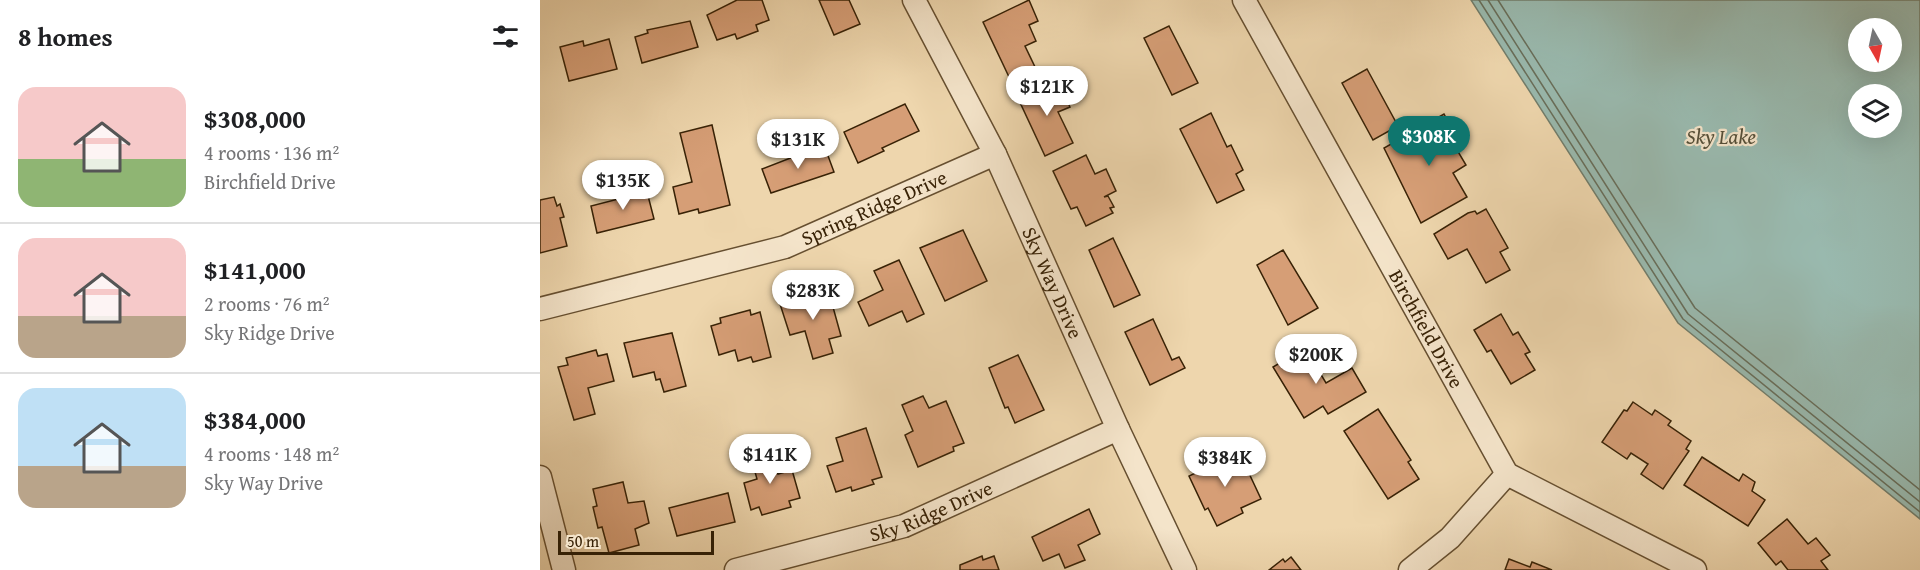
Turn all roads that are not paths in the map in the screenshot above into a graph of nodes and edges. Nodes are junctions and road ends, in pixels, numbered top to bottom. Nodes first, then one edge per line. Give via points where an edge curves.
1 (914, 0) edge
2 (1244, 0) edge
3 (996, 154) junction
4 (540, 309) edge
5 (1118, 429) junction
6 (1507, 474) junction
7 (540, 477) edge
8 (564, 570) edge
9 (736, 570) edge
10 (1185, 570) edge
11 (1410, 570) edge
12 (1695, 570) edge

1 - 3 street, Sky Way Drive
2 - 6 street, Birchfield Drive
3 - 4 street, Spring Ridge Drive via 786,247
3 - 5 street, Sky Way Drive
5 - 9 street, Sky Ridge Drive via 904,526
5 - 10 street, Sky Way Drive
6 - 11 street via 1450,538
6 - 12 street
7 - 8 street

